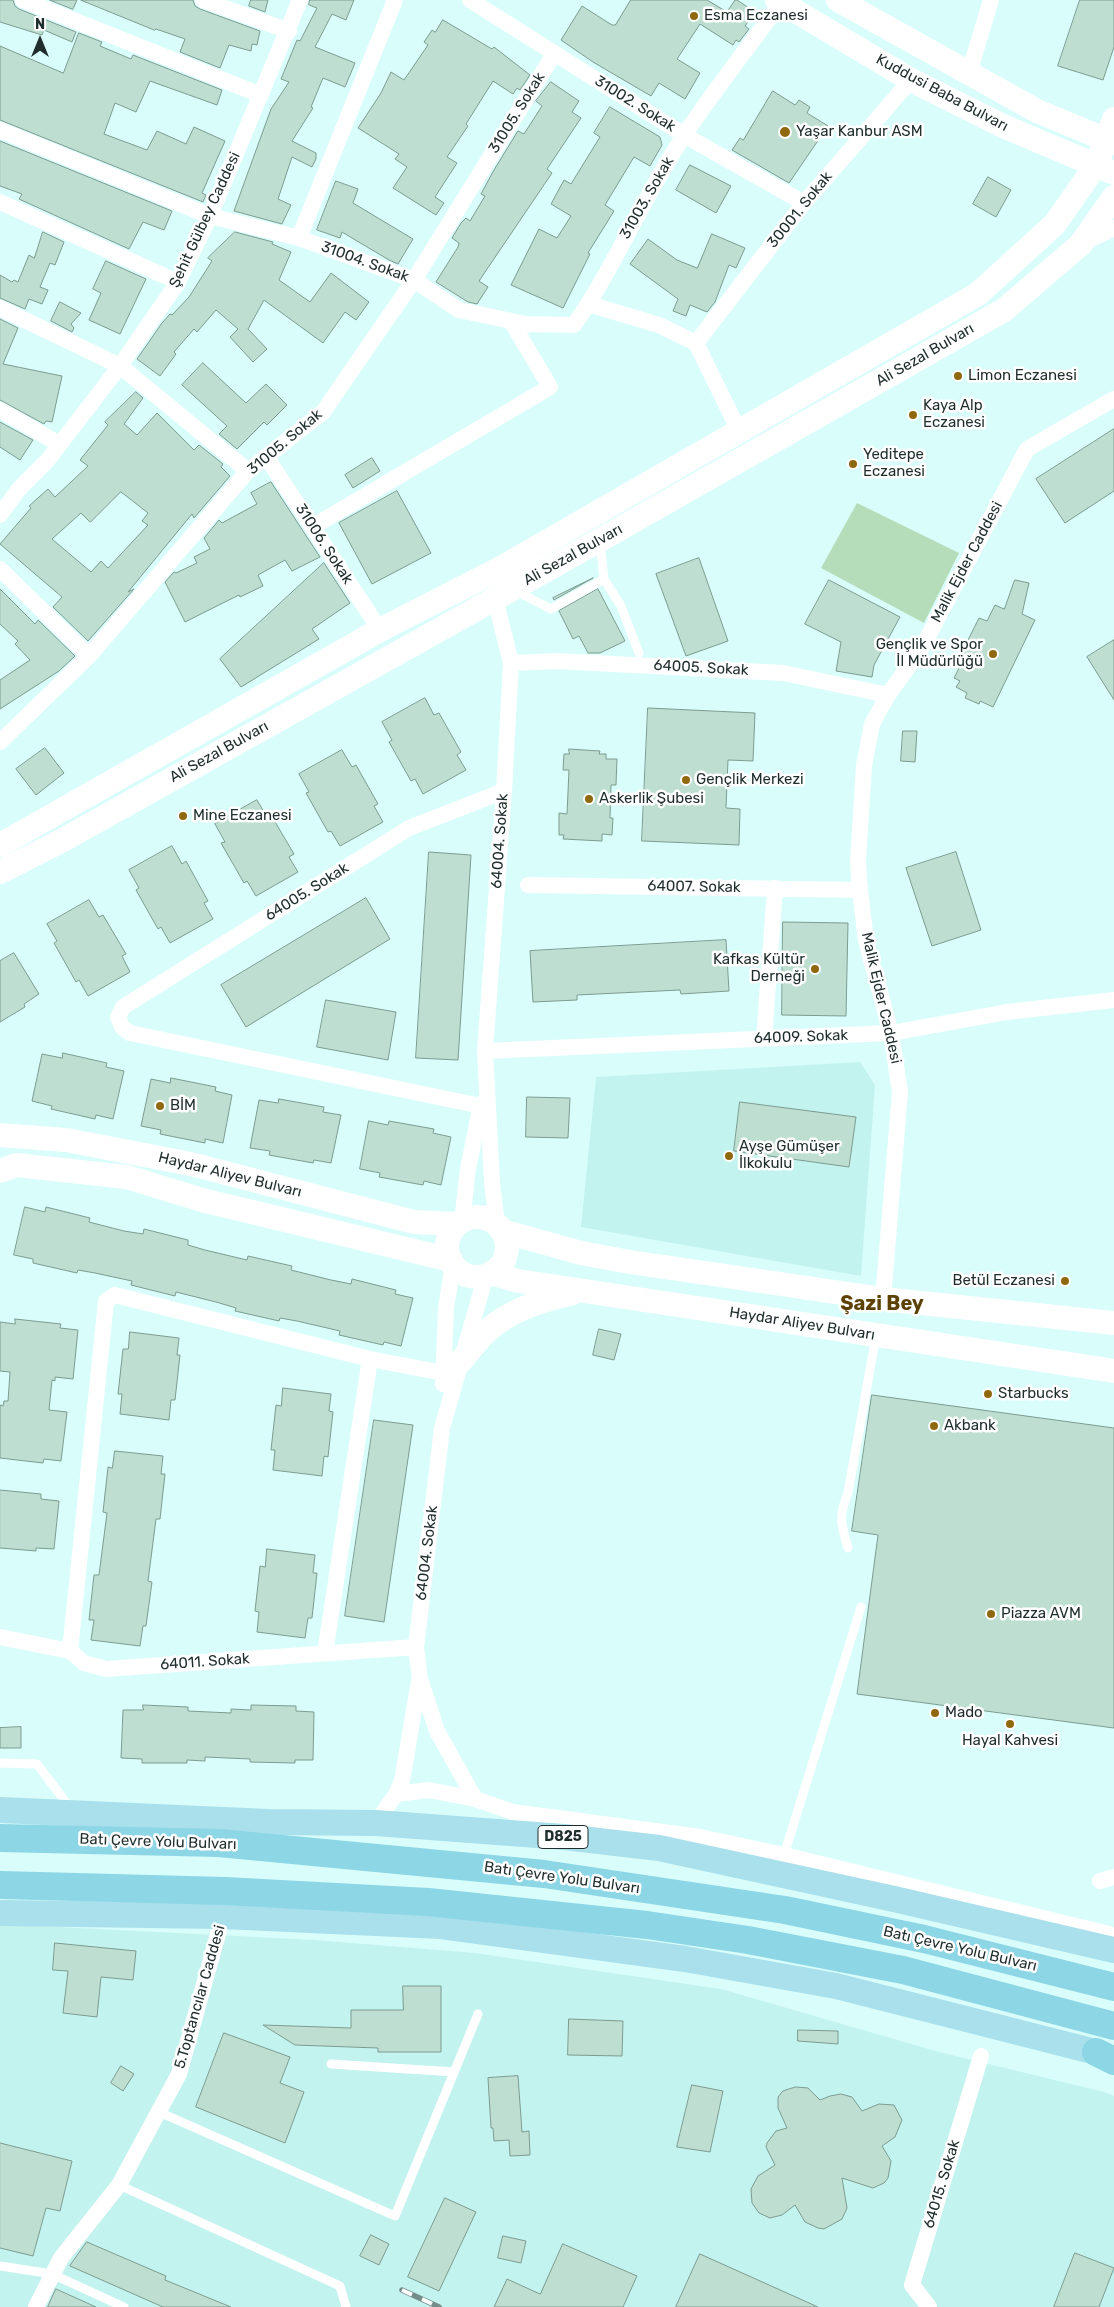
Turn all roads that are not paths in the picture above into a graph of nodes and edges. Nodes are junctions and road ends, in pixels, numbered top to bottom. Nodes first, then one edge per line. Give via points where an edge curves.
1 (23, 0) edge
2 (203, 0) edge
3 (300, 0) edge
4 (395, 0) edge
5 (470, 0) edge
6 (838, 0) edge
7 (992, 0) edge
8 (779, 1) edge
9 (289, 31) junction
10 (554, 54) junction
11 (969, 73) junction
12 (911, 80) junction
13 (261, 95) junction
14 (0, 130) edge
15 (1111, 134) edge
16 (684, 135) junction
17 (1105, 169) edge
18 (1114, 197) edge
19 (0, 202) edge
20 (804, 203) junction
21 (210, 216) junction
22 (1114, 228) edge
23 (299, 238) junction
24 (1081, 244) junction
25 (414, 280) junction
26 (178, 282) junction
27 (588, 304) junction
28 (0, 308) edge
29 (511, 321) junction
30 (574, 324) joint
31 (696, 343) junction
32 (120, 366) junction
33 (1114, 399) edge
34 (0, 410) edge
35 (739, 431) junction
36 (59, 444) junction
37 (267, 458) junction
38 (248, 471) junction
39 (0, 515) edge
40 (312, 526) junction
41 (600, 540) junction
42 (0, 569) edge
43 (604, 579) junction
44 (504, 594) junction
45 (380, 630) junction
46 (639, 653) dead end
47 (89, 656) junction
48 (511, 663) junction
49 (888, 696) junction
50 (0, 742) edge
51 (504, 791) junction
52 (3, 842) edge
53 (0, 872) edge
54 (528, 885) dead end
55 (774, 888) junction
56 (860, 890) junction
57 (1114, 1000) edge
58 (891, 1033) junction
59 (764, 1039) junction
60 (485, 1051) junction
61 (486, 1085) junction
62 (481, 1106) junction
63 (0, 1135) edge
64 (0, 1171) edge
65 (460, 1223) junction
66 (500, 1228) junction
67 (452, 1262) junction
68 (489, 1274) junction
69 (585, 1291) junction
70 (883, 1299) junction
71 (1114, 1323) edge
72 (876, 1336) junction
73 (370, 1359) junction
74 (452, 1367) junction
75 (1114, 1372) edge
76 (848, 1548) dead end
77 (861, 1607) dead end
78 (0, 1637) edge
79 (416, 1647) junction
80 (70, 1651) junction
81 (325, 1653) junction
82 (420, 1679) junction
83 (0, 1763) edge
84 (396, 1794) junction
85 (475, 1800) junction
86 (0, 1810) edge
87 (74, 1813) junction
88 (376, 1823) junction
89 (0, 1838) edge
90 (784, 1855) junction
91 (1, 1885) edge
92 (0, 1913) edge
93 (223, 1916) junction
94 (1113, 1937) edge
95 (1114, 1987) edge
96 (478, 2014) dead end
97 (1114, 2026) edge
98 (981, 2056) dead end
99 (1108, 2056) edge
100 (330, 2064) dead end
101 (454, 2072) junction
102 (159, 2112) junction
103 (119, 2186) junction
104 (0, 2266) edge
105 (52, 2274) junction
106 (36, 2307) edge
107 (124, 2307) edge
108 (346, 2307) edge
109 (929, 2307) edge

1 - 13 street
2 - 9 street
3 - 9 street, Şehit Gülbey Caddesi
4 - 23 street
5 - 10 street, 31002. Sokak
6 - 11 main road, Kuddusi Baba Bulvarı
7 - 11 street
8 - 12 main road, Kuddusi Baba Bulvarı
8 - 16 street, 31003. Sokak
9 - 13 street, Şehit Gülbey Caddesi
10 - 16 street, 31002. Sokak
10 - 25 street, 31005. Sokak
11 - 15 main road, Kuddusi Baba Bulvarı via 1037,111
12 - 17 main road, Kuddusi Baba Bulvarı via 1020,134
12 - 20 street, 30001. Sokak
13 - 21 street, Şehit Gülbey Caddesi
14 - 21 street, 31004. Sokak
15 - 17 main road
16 - 20 street, 31002. Sokak
16 - 27 street, 31003. Sokak
17 - 35 main road, Ali Sezal Bulvarı via 1055,224 978,294
18 - 24 main road, Ali Sezal Bulvarı
19 - 26 street
20 - 31 street, 30001. Sokak
21 - 23 street, 31004. Sokak
21 - 26 street, Şehit Gülbey Caddesi
22 - 24 street
23 - 25 street, 31004. Sokak
24 - 41 main road, Ali Sezal Bulvarı via 1004,310
25 - 29 street, 31004. Sokak via 459,310
25 - 37 street, 31005. Sokak via 323,412
26 - 32 street, Şehit Gülbey Caddesi
27 - 30 street, 31003. Sokak
27 - 31 street via 659,325
28 - 32 street
29 - 30 street, 31004. Sokak
29 - 40 street via 550,387
31 - 35 street
32 - 36 street, Şehit Gülbey Caddesi
32 - 38 street
33 - 49 street, Malik Ejder Caddesi via 1027,449 923,646
34 - 36 street
35 - 45 main road, Ali Sezal Bulvarı via 501,568
36 - 39 street, Şehit Gülbey Caddesi
37 - 38 street, 31005. Sokak
37 - 40 street, 31006. Sokak
38 - 47 street, 31005. Sokak
40 - 45 street, 31006. Sokak
41 - 43 lane
41 - 44 main road, Ali Sezal Bulvarı
42 - 47 street
43 - 44 lane via 551,609
43 - 46 lane via 621,606
44 - 48 street, 64004. Sokak
44 - 53 main road, Ali Sezal Bulvarı
45 - 52 main road, Ali Sezal Bulvarı
47 - 50 street, 31005. Sokak
48 - 49 street, 64005. Sokak via 557,661 783,673
48 - 51 street, 64004. Sokak
49 - 56 street, Malik Ejder Caddesi via 872,724 864,766 858,862
51 - 60 street, 64004. Sokak
51 - 62 street, 64005. Sokak via 409,828 123,1007 118,1017 122,1028 130,1033
54 - 55 street, 64007. Sokak
55 - 56 street, 64007. Sokak
55 - 59 street
56 - 58 street, Malik Ejder Caddesi via 866,941
57 - 58 street, 64009. Sokak via 1007,1012
58 - 59 street, 64009. Sokak
58 - 70 street, Malik Ejder Caddesi via 900,1092
59 - 60 street, 64009. Sokak
60 - 61 street, 64004. Sokak
61 - 62 street, 64004. Sokak
61 - 66 street, 64004. Sokak via 492,1182
62 - 65 street, 64004. Sokak
63 - 65 main road, Haydar Aliyev Bulvarı via 66,1140 182,1162 414,1222
64 - 67 main road, Haydar Aliyev Bulvarı via 16,1165 127,1177 202,1200
65 - 66 main road via 480,1218
65 - 67 main road via 449,1237
66 - 68 main road via 507,1247 506,1255 498,1269
66 - 70 main road via 581,1253
67 - 68 main road via 468,1275
67 - 74 street, 64004. Sokak via 446,1308
68 - 69 main road, Haydar Aliyev Bulvarı
68 - 74 street, 64004. Sokak
69 - 72 main road, Haydar Aliyev Bulvarı
69 - 74 main road via 544,1300 512,1314 486,1331
70 - 71 main road
72 - 75 main road, Haydar Aliyev Bulvarı
72 - 76 lane via 848,1493 842,1506 840,1522
73 - 74 street
73 - 80 street via 115,1295 106,1302
73 - 81 street
74 - 79 street, 64004. Sokak
77 - 90 lane
78 - 80 street, 64011. Sokak
79 - 81 street, 64011. Sokak
79 - 82 street, 64004. Sokak
80 - 81 street, 64011. Sokak via 84,1663 106,1669
82 - 84 street via 402,1781
82 - 85 street via 437,1731
83 - 87 lane via 37,1764
84 - 85 street via 429,1790
84 - 88 street
85 - 90 street via 513,1812 700,1838
86 - 87 main road, D825
87 - 88 main road, D825 via 268,1822
88 - 94 main road, D825 via 564,1837 659,1848 894,1899
89 - 95 highway, Batı Çevre Yolu Bulvarı via 219,1843 544,1874 785,1910 924,1939
90 - 94 street
91 - 97 highway via 225,1891 409,1901 647,1925 748,1940 903,1970
92 - 93 main road
93 - 99 main road via 440,1926 685,1959 836,1986
93 - 102 street, 5.Toptancılar Caddesi via 179,2074
96 - 101 lane
98 - 109 street, 64015. Sokak via 912,2285
100 - 101 lane
101 - 102 lane via 395,2216
102 - 103 street, 5.Toptancılar Caddesi
103 - 105 street, 5.Toptancılar Caddesi via 60,2258
103 - 108 lane via 340,2286
104 - 105 lane
105 - 106 street, 5.Toptancılar Caddesi
105 - 107 lane

